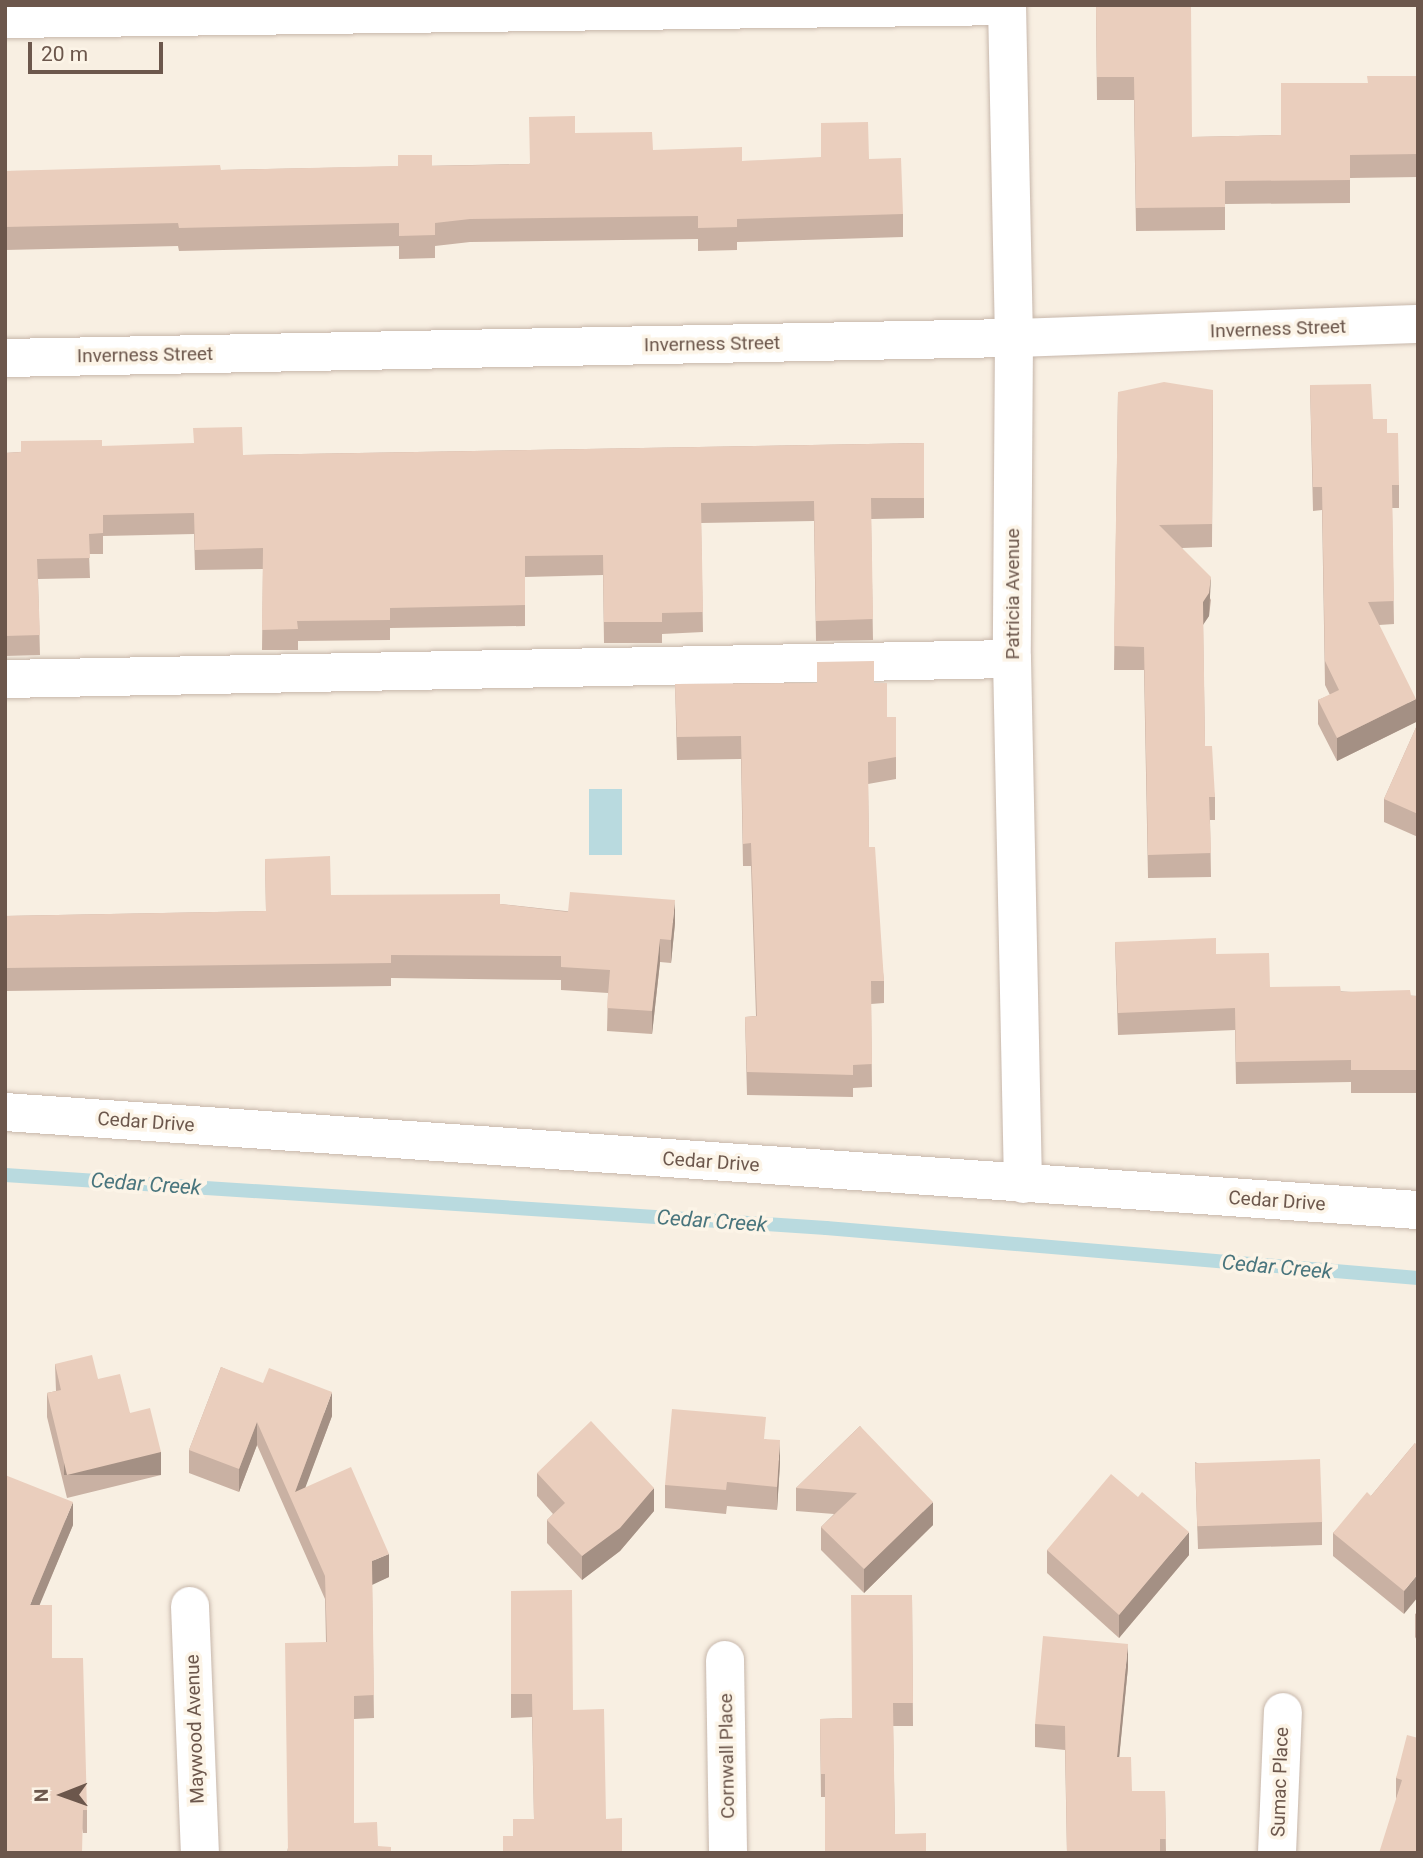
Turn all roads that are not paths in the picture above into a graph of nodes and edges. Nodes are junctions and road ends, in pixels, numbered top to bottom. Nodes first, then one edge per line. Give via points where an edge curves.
1 (1007, 5) edge
2 (5, 19) edge
3 (1418, 324) edge
4 (1014, 338) junction
5 (5, 358) edge
6 (1012, 659) junction
7 (5, 679) edge
8 (5, 1112) edge
9 (1023, 1184) junction
10 (1418, 1210) edge
11 (190, 1606) dead end
12 (725, 1660) dead end
13 (1283, 1712) dead end
14 (200, 1853) edge
15 (728, 1853) edge
16 (1277, 1853) edge

1 - 2 street
1 - 4 street, Patricia Avenue
3 - 4 street, Inverness Street
4 - 5 street, Inverness Street
4 - 6 street, Patricia Avenue
6 - 7 street
6 - 9 street, Patricia Avenue
8 - 9 street, Cedar Drive
9 - 10 street, Cedar Drive
11 - 14 street, Maywood Avenue
12 - 15 street, Cornwall Place
13 - 16 street, Sumac Place

